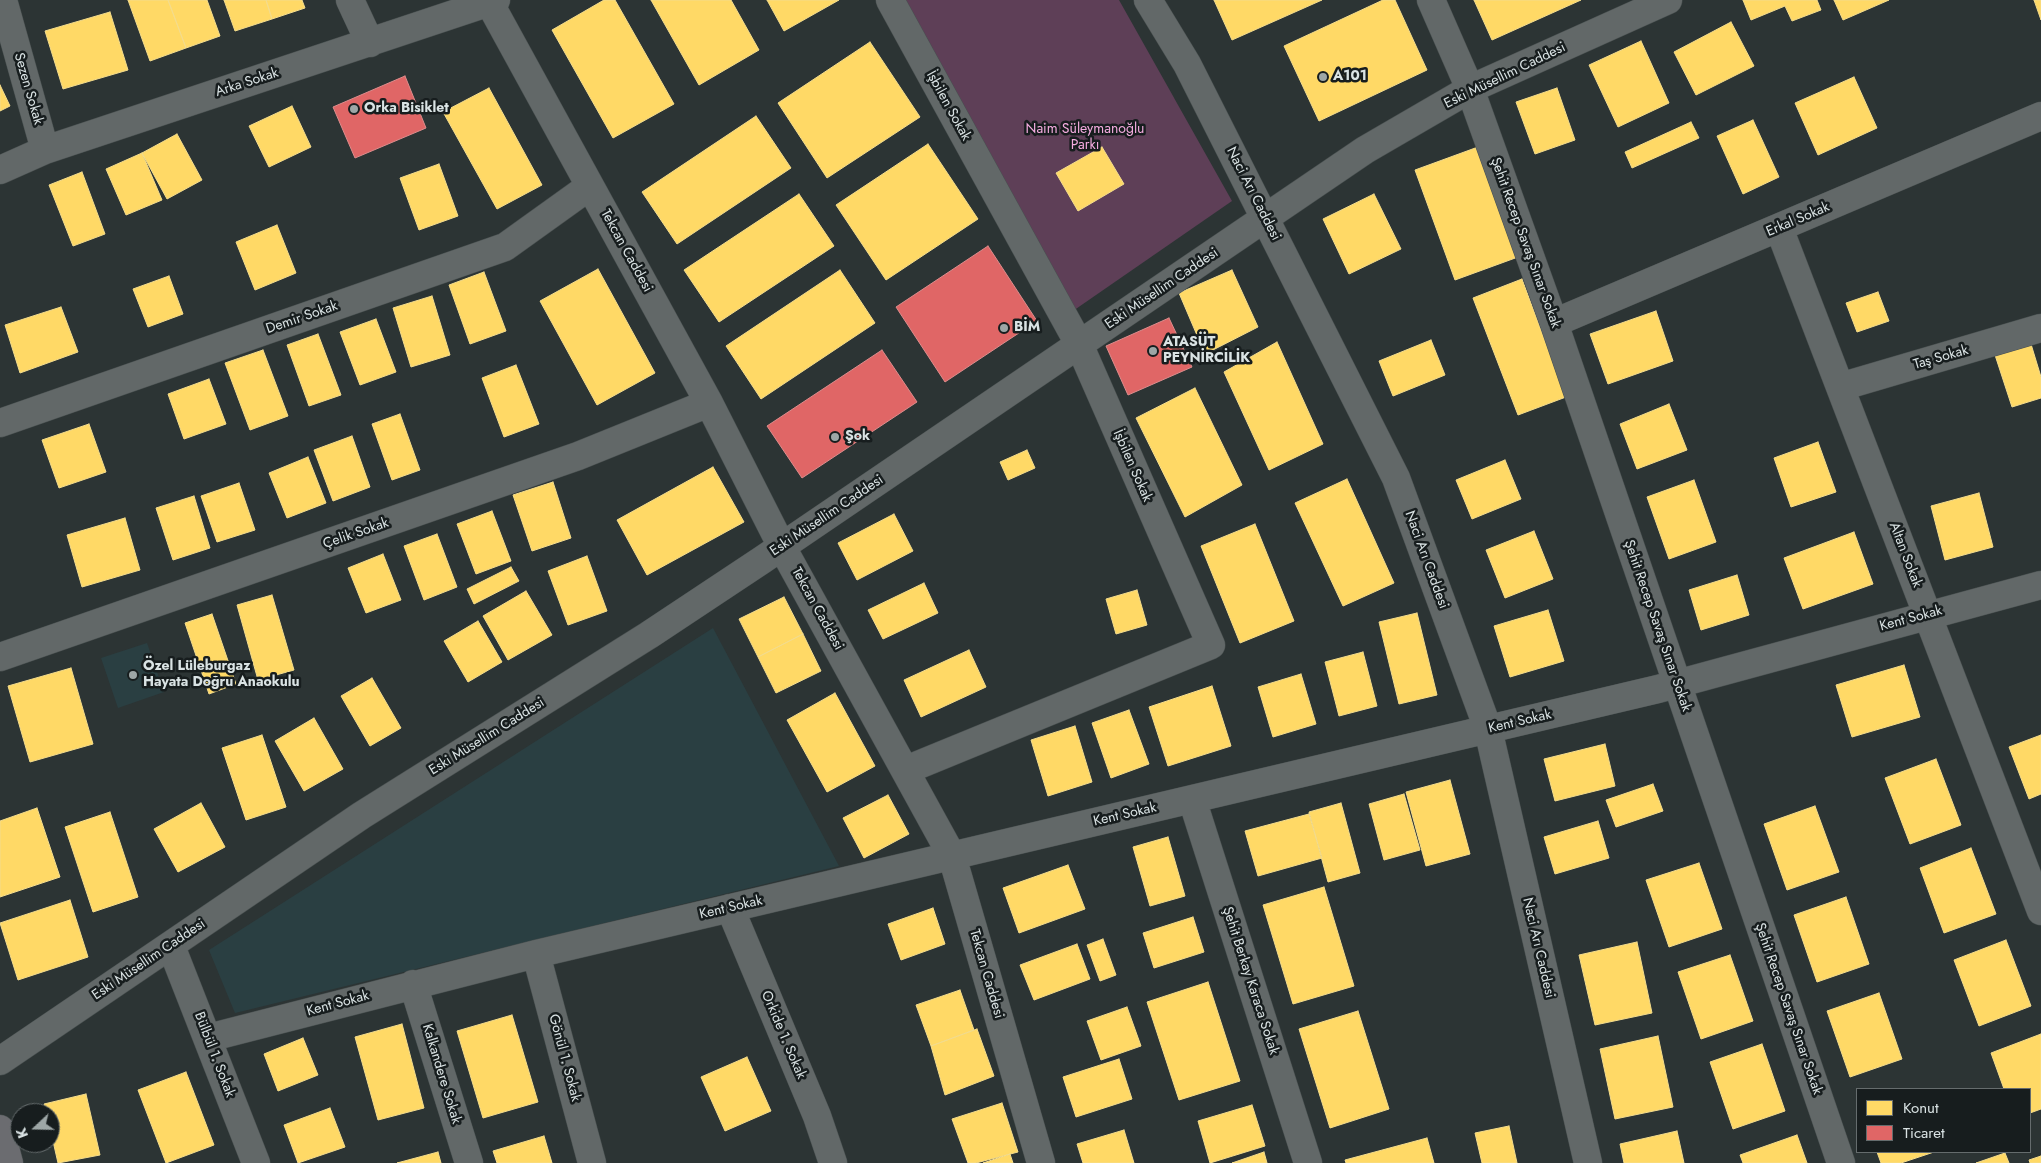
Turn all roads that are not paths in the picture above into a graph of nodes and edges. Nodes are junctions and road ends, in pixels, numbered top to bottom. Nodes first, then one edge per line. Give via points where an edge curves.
1 (3, 0) edge
2 (350, 0) edge
3 (890, 0) edge
4 (1148, 0) edge
5 (1431, 0) edge
6 (1668, 0) edge
7 (492, 1) edge
8 (370, 43) junction
9 (1470, 89) junction
10 (2041, 116) edge
11 (45, 150) junction
12 (0, 170) edge
13 (590, 186) junction
14 (1265, 219) junction
15 (1779, 228) junction
16 (1554, 323) junction
17 (2041, 328) edge
18 (1079, 344) junction
19 (1840, 387) junction
20 (709, 403) junction
21 (0, 423) edge
22 (782, 547) junction
23 (2041, 585) edge
24 (1928, 614) junction
25 (0, 657) edge
26 (1676, 684) junction
27 (1488, 729) junction
28 (906, 770) junction
29 (1192, 799) junction
30 (952, 856) junction
31 (730, 908) junction
32 (2041, 911) edge
33 (171, 946) junction
34 (536, 954) junction
35 (413, 984) junction
36 (208, 1038) junction
37 (0, 1061) edge
38 (0, 1129) edge
39 (9, 1163) edge
40 (256, 1163) edge
41 (468, 1163) edge
42 (592, 1163) edge
43 (833, 1163) edge
44 (1041, 1163) edge
45 (1308, 1163) edge
46 (1588, 1163) edge
47 (1840, 1163) edge

1 - 11 street, Sezen Sokak
2 - 8 street
3 - 18 street, İşbilen Sokak
4 - 14 street, Naci Arı Caddesi via 1187,64
5 - 9 street, Şehit Recep Savaş Sınar Sokak
6 - 9 street, Eski Müsellim Caddesi
7 - 8 street, Arka Sokak
7 - 13 street, Tekcan Caddesi
8 - 11 street, Arka Sokak
9 - 14 street, Eski Müsellim Caddesi via 1365,150
9 - 16 street, Şehit Recep Savaş Sınar Sokak
10 - 15 street, Erkal Sokak
11 - 12 street, Arka Sokak
13 - 20 street, Tekcan Caddesi
13 - 21 street, Demir Sokak via 505,247
14 - 18 street, Eski Müsellim Caddesi
14 - 27 street, Naci Arı Caddesi via 1396,478
15 - 16 street, Erkal Sokak
15 - 19 street, Altan Sokak
16 - 26 street, Şehit Recep Savaş Sınar Sokak
17 - 19 street, Taş Sokak
18 - 22 street, Eski Müsellim Caddesi
18 - 28 street, İşbilen Sokak via 1211,645
19 - 24 street, Altan Sokak
20 - 22 street, Tekcan Caddesi
20 - 25 street, Çelik Sokak via 578,456
22 - 28 street, Tekcan Caddesi
22 - 33 street, Eski Müsellim Caddesi via 649,636 362,814
23 - 24 street, Kent Sokak
24 - 26 street, Kent Sokak
24 - 32 street, Altan Sokak
26 - 27 street, Kent Sokak
26 - 47 street, Şehit Recep Savaş Sınar Sokak
27 - 29 street, Kent Sokak
27 - 46 street, Naci Arı Caddesi
28 - 30 street, Tekcan Caddesi
29 - 30 street, Kent Sokak
29 - 45 street, Şehit Berkay Karaca Sokak
30 - 31 street, Kent Sokak
30 - 44 street, Tekcan Caddesi
31 - 34 street, Kent Sokak
31 - 43 street, Orkide 1. Sokak via 817,1116
33 - 36 street, Bülbül 1. Sokak
33 - 37 street, Eski Müsellim Caddesi
34 - 35 street, Kent Sokak
34 - 42 street, Gönül 1. Sokak
35 - 36 street, Kent Sokak
35 - 41 street, Kalkandere Sokak
36 - 40 street, Bülbül 1. Sokak
38 - 39 main road

